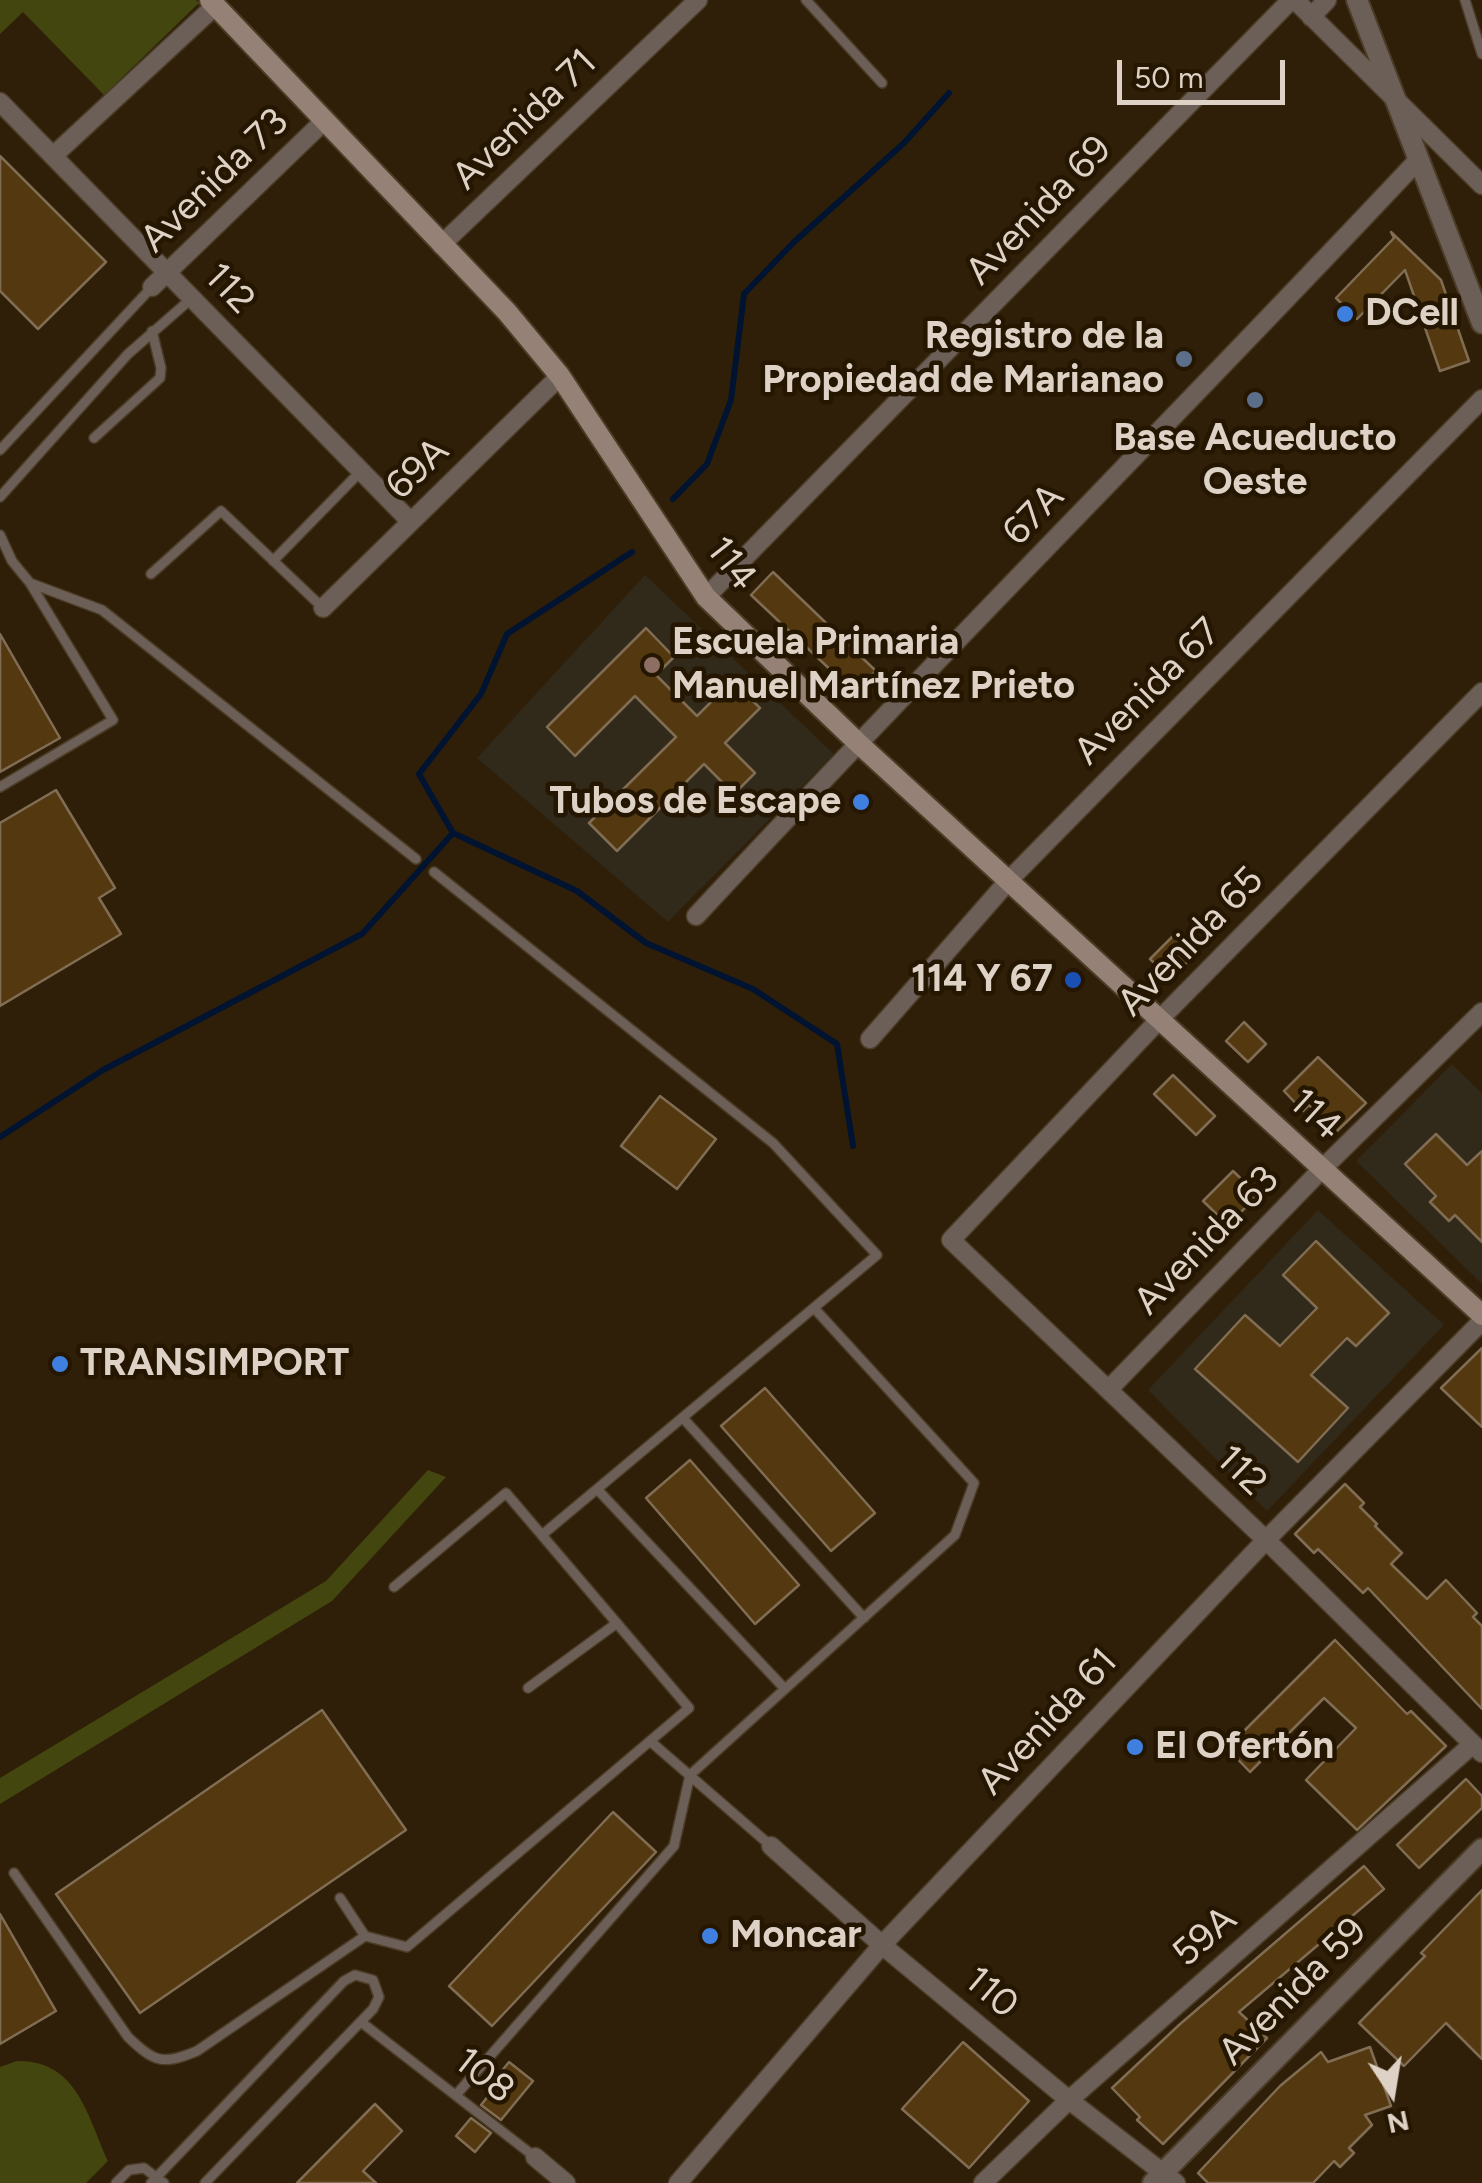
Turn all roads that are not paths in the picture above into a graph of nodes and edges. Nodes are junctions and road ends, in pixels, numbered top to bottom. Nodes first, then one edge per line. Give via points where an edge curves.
1 (698, 0) edge
2 (806, 0) edge
3 (1293, 0) edge
4 (1326, 0) edge
5 (1357, 0) edge
6 (1466, 0) edge
7 (215, 2) edge
8 (1312, 18) junction
9 (1482, 54) edge
10 (882, 84) dead end
11 (1396, 98) junction
12 (0, 102) edge
13 (324, 121) junction
14 (53, 156) junction
15 (1419, 160) junction
16 (1482, 185) edge
17 (441, 245) junction
18 (168, 273) junction
19 (152, 287) joint
20 (192, 298) junction
21 (1482, 323) edge
22 (152, 332) junction
23 (560, 376) junction
24 (1482, 399) edge
25 (94, 438) dead end
26 (0, 450) edge
27 (361, 471) junction
28 (0, 497) edge
29 (411, 522) junction
30 (0, 535) edge
31 (273, 561) junction
32 (151, 574) dead end
33 (30, 582) junction
34 (706, 596) junction
35 (322, 608) joint
36 (1482, 692) edge
37 (857, 742) junction
38 (0, 787) edge
39 (416, 859) dead end
40 (434, 872) dead end
41 (1010, 880) junction
42 (696, 916) dead end
43 (1482, 1012) edge
44 (1158, 1021) junction
45 (870, 1039) dead end
46 (1322, 1169) junction
47 (951, 1240) joint
48 (814, 1308) junction
49 (1482, 1318) edge
50 (1108, 1390) junction
51 (683, 1418) junction
52 (597, 1490) junction
53 (542, 1536) junction
54 (1266, 1540) junction
55 (394, 1587) dead end
56 (864, 1618) junction
57 (617, 1623) junction
58 (528, 1688) dead end
59 (785, 1689) junction
60 (650, 1742) junction
61 (1478, 1749) edge
62 (690, 1776) junction
63 (771, 1846) joint
64 (1482, 1849) edge
65 (14, 1873) dead end
66 (340, 1898) dead end
67 (365, 1936) junction
68 (882, 1945) junction
69 (361, 2022) junction
70 (456, 2096) junction
71 (1068, 2100) junction
72 (535, 2157) joint
73 (1164, 2180) edge
74 (157, 2181) edge
75 (116, 2183) edge
76 (204, 2183) edge
77 (566, 2183) edge
78 (678, 2183) edge
79 (983, 2183) edge

1 - 17 street, Avenida 71
2 - 10 lane
3 - 8 street
3 - 34 street, Avenida 69
4 - 8 street
5 - 11 street
6 - 9 lane
7 - 13 main road, 114
7 - 14 street
8 - 11 street
11 - 15 street
11 - 16 street
12 - 14 street, 112
13 - 17 main road, 114
13 - 18 street, Avenida 73
14 - 18 street, 112
15 - 21 street
15 - 37 street, 67A
17 - 23 main road, 114
18 - 19 street, Avenida 73
18 - 20 street, 112
19 - 26 lane
20 - 22 lane
20 - 27 street, 112
22 - 25 lane via 160,378
22 - 28 lane
23 - 29 street, 69A
23 - 34 main road, 114
24 - 41 street, Avenida 67
27 - 29 street, 112
27 - 31 lane
29 - 35 street, 69A
30 - 33 lane
31 - 32 lane via 222,511
31 - 35 lane
33 - 38 lane via 112,720
33 - 39 lane via 102,610
34 - 37 main road, 114
36 - 44 street, Avenida 65
37 - 41 main road, 114
37 - 42 street, 67A
40 - 48 lane via 772,1143 877,1255
41 - 44 main road, 114
41 - 45 street, Avenida 67
43 - 46 street, Avenida 63
44 - 46 main road, 114
44 - 47 street, Avenida 65
46 - 49 main road, 114
46 - 50 street, Avenida 63
47 - 50 street, 112
48 - 51 lane
48 - 56 lane via 974,1482 955,1535
49 - 54 street, Avenida 61
50 - 54 street, 112
51 - 52 lane
51 - 56 lane
52 - 53 lane
52 - 59 lane
53 - 55 lane via 506,1493
53 - 57 lane
54 - 61 street, 112
54 - 68 street, Avenida 61
56 - 59 lane
57 - 58 lane
57 - 60 lane via 689,1708
59 - 62 lane
60 - 62 lane
60 - 67 lane via 407,1946
61 - 71 street, 59A
62 - 63 lane
62 - 70 lane via 674,1846
63 - 68 street, 110
64 - 73 street, Avenida 59
65 - 67 lane via 128,2037 148,2056 171,2062 198,2052
66 - 67 lane
68 - 71 street, 110
68 - 78 street, Avenida 61
69 - 70 lane, 108
69 - 74 lane via 379,1991 373,1980 355,1975
69 - 76 lane
70 - 72 lane, 108
71 - 73 street, 110
71 - 79 street, 59A
72 - 77 street, 108
74 - 75 lane via 144,2168 129,2170

